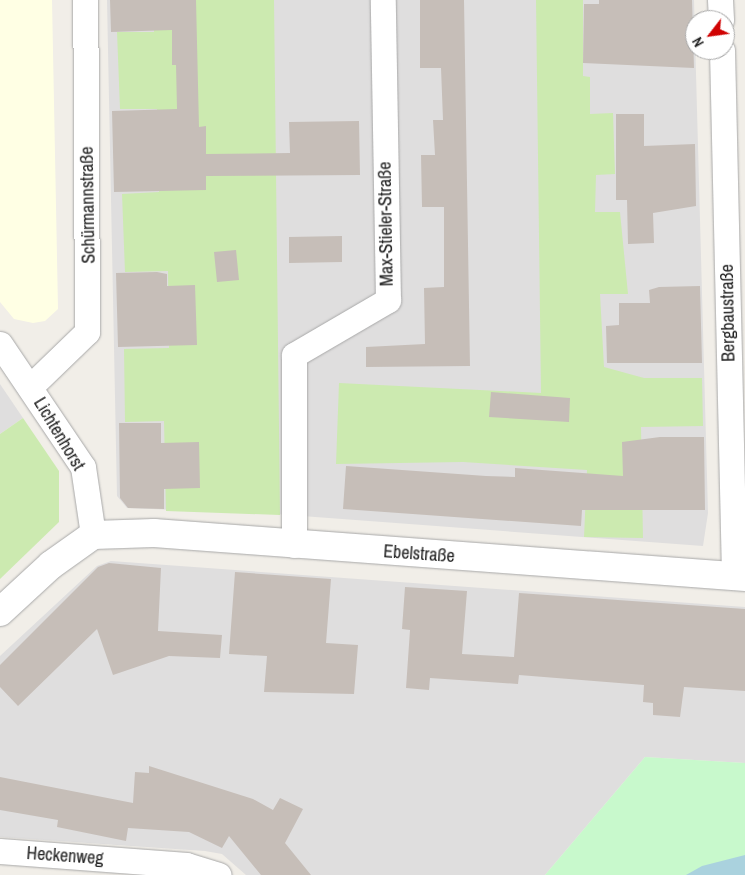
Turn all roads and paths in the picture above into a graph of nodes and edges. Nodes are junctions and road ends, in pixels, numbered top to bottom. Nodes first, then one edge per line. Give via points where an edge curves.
1 (85, 0) edge
2 (383, 0) edge
3 (722, 60) edge
4 (0, 344) edge
5 (31, 386) junction
6 (94, 535) junction
7 (294, 545) junction
8 (740, 577) edge
9 (0, 612) edge
10 (0, 851) edge
11 (219, 875) edge

1 - 5 street, Schürmannstraße via 87,332
2 - 7 street, Max-Stieler-Straße via 388,300 294,355
3 - 8 street, Bergbaustraße
4 - 5 street, Lichtenhorst
5 - 6 street, Lichtenhorst via 83,467
6 - 7 street, Ebelstraße via 154,533
6 - 9 street via 51,565
7 - 8 street, Ebelstraße
10 - 11 street, Heckenweg via 186,865

